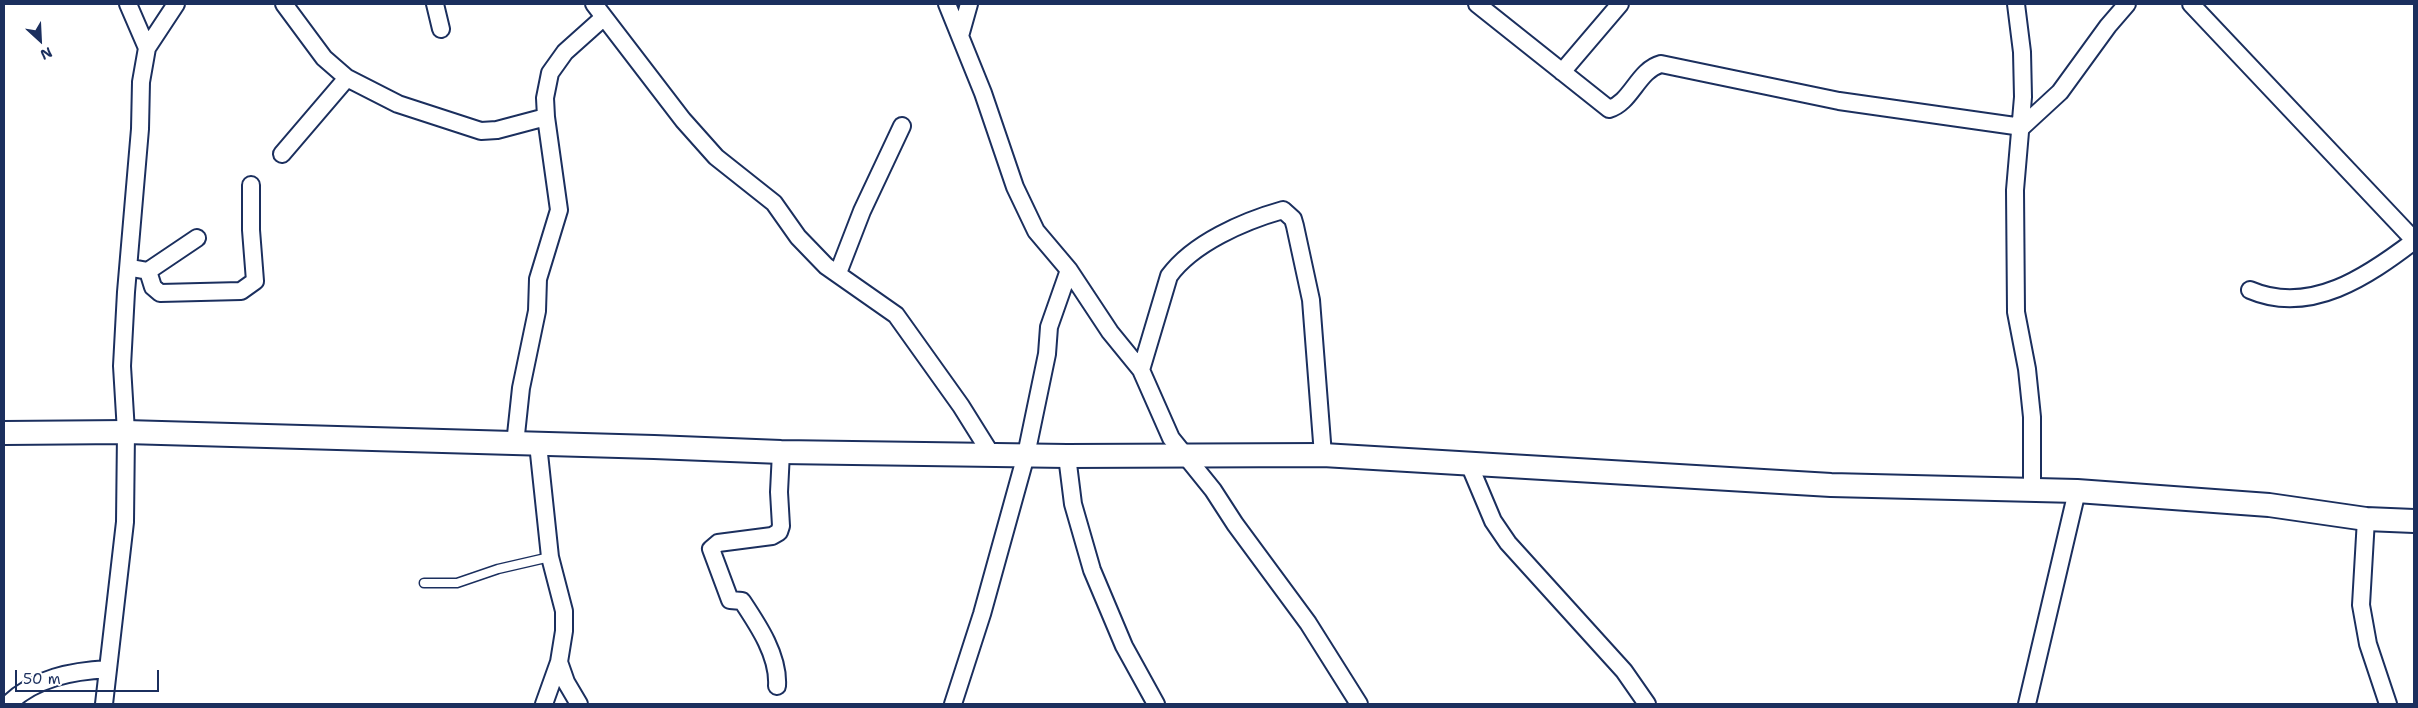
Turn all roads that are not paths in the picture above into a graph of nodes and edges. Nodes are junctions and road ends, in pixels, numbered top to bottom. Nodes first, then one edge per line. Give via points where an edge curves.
1 (128, 4) edge
2 (176, 4) edge
3 (284, 4) edge
4 (435, 4) edge
5 (594, 4) edge
6 (947, 4) edge
7 (968, 4) edge
8 (1477, 4) edge
9 (1620, 4) edge
10 (2016, 4) edge
11 (2127, 4) edge
12 (2192, 4) edge
13 (603, 18) junction
14 (441, 29) dead end
15 (960, 36) junction
16 (146, 48) junction
17 (1562, 72) junction
18 (347, 78) junction
19 (546, 117) junction
20 (902, 126) dead end
21 (2022, 127) junction
22 (282, 154) dead end
23 (251, 186) dead end
24 (197, 238) dead end
25 (2414, 241) edge
26 (128, 267) junction
27 (1069, 270) junction
28 (148, 271) junction
29 (838, 273) junction
30 (2250, 290) dead end
31 (1141, 370) junction
32 (126, 432) junction
33 (4, 433) edge
34 (515, 444) junction
35 (538, 444) junction
36 (781, 452) junction
37 (991, 454) junction
38 (1185, 454) junction
39 (1026, 455) junction
40 (1067, 456) junction
41 (1323, 456) junction
42 (1469, 464) junction
43 (2032, 490) junction
44 (2077, 491) junction
45 (2366, 519) junction
46 (2414, 522) edge
47 (550, 557) junction
48 (424, 583) dead end
49 (559, 662) junction
50 (108, 669) junction
51 (777, 686) dead end
52 (8, 704) edge
53 (104, 704) edge
54 (544, 704) edge
55 (579, 704) edge
56 (953, 704) edge
57 (1156, 704) edge
58 (1359, 704) edge
59 (1647, 704) edge
60 (2028, 704) edge
61 (2388, 704) edge

1 - 16 street
2 - 16 street
3 - 18 street via 324,58
4 - 14 street
5 - 13 street
6 - 15 street
7 - 15 street
8 - 17 street
9 - 17 street
10 - 21 street via 2022,52
11 - 21 street via 2060,92
12 - 25 street
13 - 19 street via 565,52 550,73
13 - 29 street via 683,120 716,156 774,203 813,254
15 - 27 street via 1025,211 1036,231
16 - 26 street
17 - 21 street via 1609,109 1620,103 1646,73 1661,64 1839,101
18 - 19 street via 398,104 481,131
18 - 22 street
19 - 34 street via 559,210 538,279 537,311 521,388
20 - 29 street
21 - 43 street via 2015,190 2016,312 2032,417
23 - 28 street via 255,281 251,286 241,291 160,293 153,287
24 - 28 street
25 - 30 street via 2362,278 2338,290 2285,298 2263,296
26 - 28 street
26 - 32 street via 122,366
27 - 31 street via 1110,332
27 - 39 street via 1050,327
29 - 37 street via 896,315
31 - 38 street via 1170,438
31 - 41 street via 1169,276 1177,266 1186,256 1231,230 1255,218 1283,210 1293,219 1311,300
32 - 33 street
32 - 34 street
32 - 50 street via 124,522
34 - 35 street
35 - 36 street
35 - 47 street
36 - 37 street
36 - 51 street via 779,532 772,536 718,543 711,549 730,600 742,600 778,667
37 - 39 street
38 - 40 street
38 - 41 street
38 - 58 street via 1308,623
39 - 40 street
39 - 56 street via 982,614
40 - 57 street via 1073,504 1092,570 1124,646
41 - 42 street
42 - 43 street via 1832,484
42 - 59 street via 1493,521 1508,543 1624,671
43 - 44 street
44 - 45 street via 2269,505
44 - 60 street
45 - 46 street
45 - 61 street via 2361,605 2368,644
47 - 48 lane via 457,583
47 - 49 street via 564,611
49 - 54 street
49 - 55 street
50 - 52 street via 76,670 49,679
50 - 53 street

